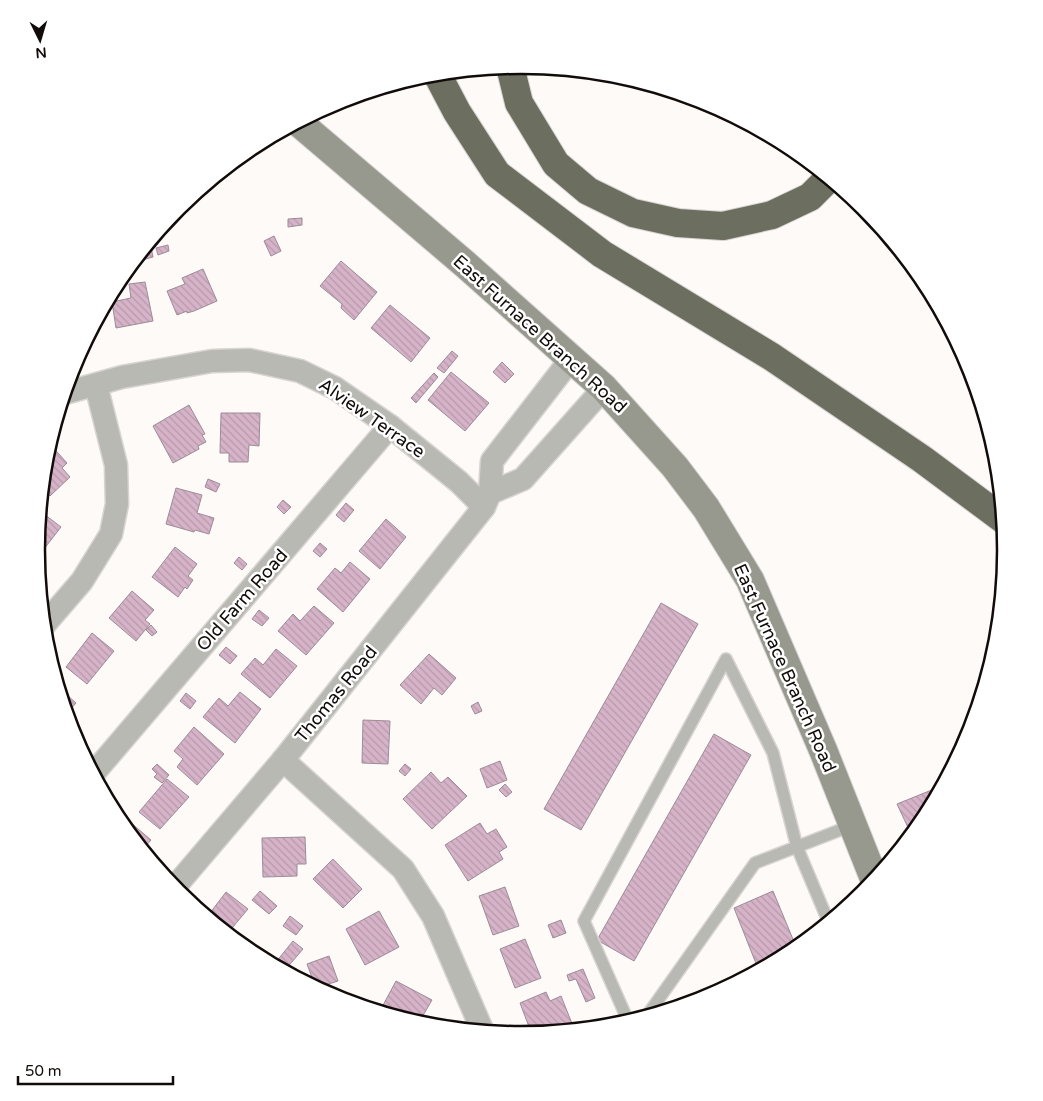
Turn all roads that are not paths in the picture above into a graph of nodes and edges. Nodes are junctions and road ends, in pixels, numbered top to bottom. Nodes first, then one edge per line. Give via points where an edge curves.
1 (512, 74) edge
2 (441, 81) edge
3 (304, 127) edge
4 (825, 182) edge
5 (571, 359) junction
6 (96, 385) junction
7 (604, 388) junction
8 (73, 390) edge
9 (390, 426) junction
10 (487, 500) junction
11 (997, 514) edge
12 (50, 618) edge
13 (283, 760) junction
14 (98, 768) edge
15 (853, 825) junction
16 (797, 846) junction
17 (872, 873) edge
18 (180, 882) edge
19 (826, 917) edge
20 (652, 1009) edge
21 (626, 1015) edge
22 (480, 1025) edge

1 - 4 highway via 520,103 556,164 588,191 633,214 678,223 723,226 772,215 810,197
2 - 11 highway via 497,174 602,254 772,357 922,459
3 - 5 main road, East Furnace Branch Road
5 - 7 main road, East Furnace Branch Road
5 - 10 street via 492,461
6 - 8 street, Alview Terrace
6 - 9 street, Alview Terrace via 122,377 212,361 250,360 300,371 336,388
6 - 12 street via 116,465 117,504 111,534 82,581
7 - 10 street, Thomas Road via 523,479
7 - 15 main road, East Furnace Branch Road via 675,467 706,508 750,580
9 - 10 street, Alview Terrace via 459,482
9 - 14 street, Old Farm Road
10 - 13 street, Thomas Road
13 - 18 street, Thomas Road
13 - 22 street via 402,869 433,916
15 - 16 lane
15 - 17 main road, East Furnace Branch Road
16 - 19 lane
16 - 20 lane via 755,863
16 - 21 lane via 773,753 726,659 584,921

